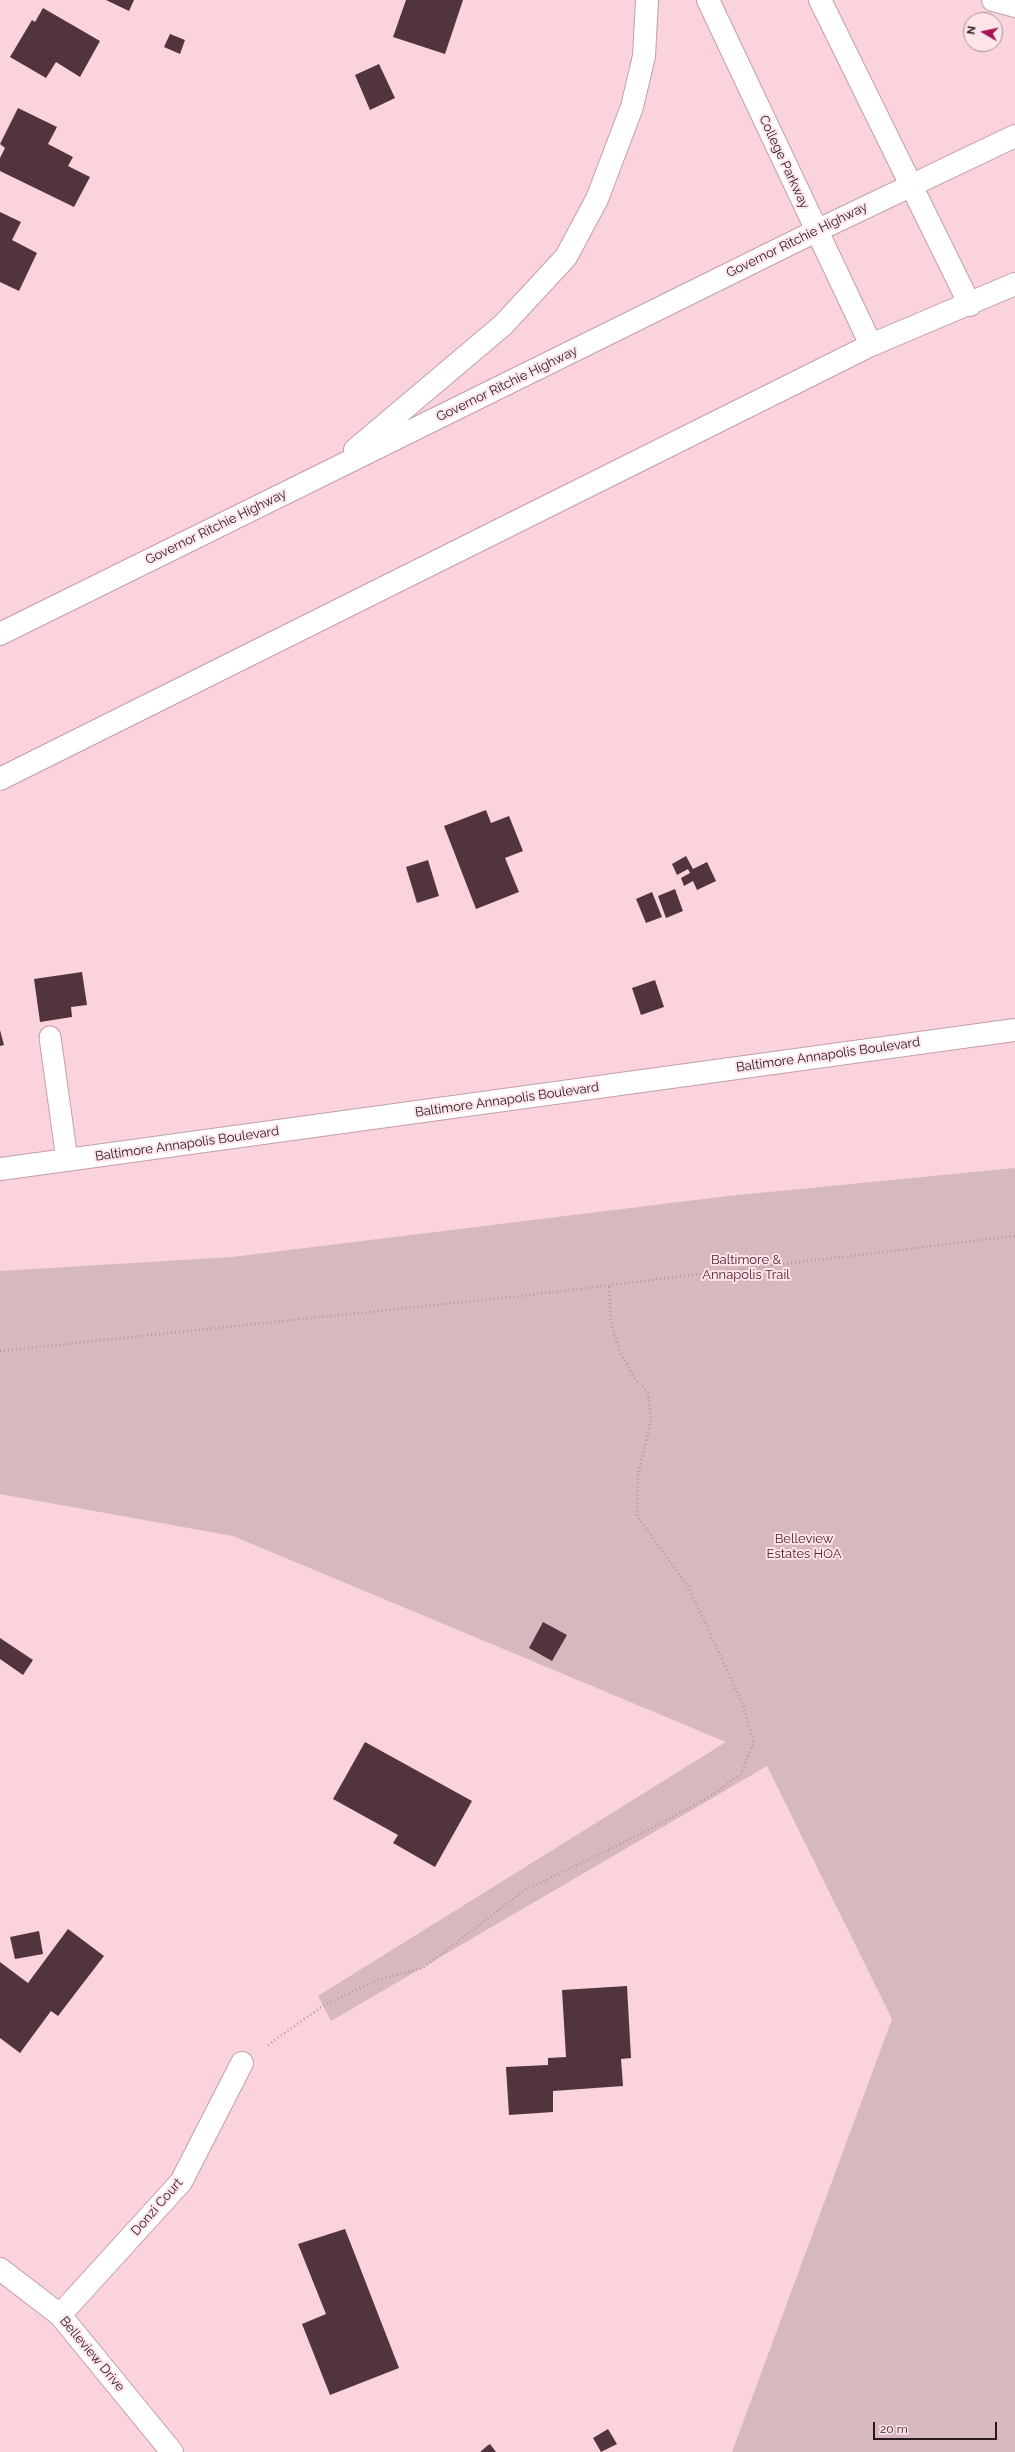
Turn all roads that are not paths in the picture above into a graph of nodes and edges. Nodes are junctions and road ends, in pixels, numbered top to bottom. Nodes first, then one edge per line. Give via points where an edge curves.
1 (647, 0) edge
2 (708, 0) edge
3 (820, 0) edge
4 (993, 0) edge
5 (1015, 6) edge
6 (1015, 136) edge
7 (910, 185) junction
8 (816, 231) junction
9 (1015, 284) edge
10 (970, 305) junction
11 (871, 345) junction
12 (329, 472) junction
13 (0, 634) edge
14 (0, 779) edge
15 (1015, 1030) edge
16 (50, 1037) dead end
17 (67, 1160) junction
18 (0, 1169) edge
19 (242, 2064) road end
20 (0, 2268) edge
21 (60, 2315) junction
22 (172, 2452) edge

1 - 12 main road via 644,56 632,107 597,199 566,257 503,325
2 - 8 main road, College Parkway
3 - 7 main road
4 - 5 main road
6 - 7 main road, Governor Ritchie Highway
7 - 8 main road, Governor Ritchie Highway
7 - 10 main road
8 - 11 main road, College Parkway
8 - 12 main road, Governor Ritchie Highway
9 - 10 main road
10 - 11 main road
11 - 14 main road
12 - 13 main road, Governor Ritchie Highway
15 - 17 main road, Baltimore Annapolis Boulevard
16 - 17 lane
17 - 18 main road, Baltimore Annapolis Boulevard
19 - 21 main road, Donzi Court via 181,2182
20 - 21 main road, Belleview Drive
21 - 22 main road, Belleview Drive

